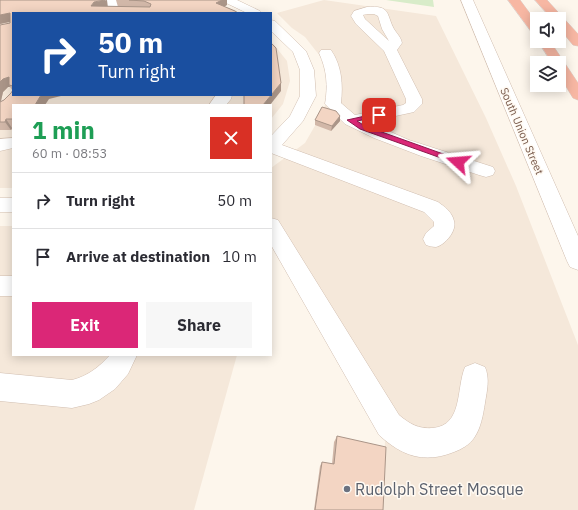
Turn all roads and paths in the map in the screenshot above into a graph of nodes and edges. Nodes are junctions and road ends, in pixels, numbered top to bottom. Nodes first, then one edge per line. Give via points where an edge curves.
1 (228, 0) edge
2 (467, 0) edge
3 (518, 4) edge
4 (545, 4) edge
5 (116, 7) edge
6 (104, 12) edge
7 (254, 12) edge
8 (552, 12) edge
9 (530, 21) edge
10 (272, 25) edge
11 (566, 28) edge
12 (578, 42) edge
13 (390, 49) dead end
14 (326, 53) dead end
15 (566, 75) edge
16 (578, 95) edge
17 (224, 96) edge
18 (306, 100) junction
19 (218, 104) edge
20 (334, 105) junction
21 (350, 120) junction
22 (12, 143) edge
23 (0, 145) edge
24 (272, 146) edge
25 (272, 147) edge
26 (486, 171) dead end
27 (0, 205) edge
28 (12, 205) edge
29 (272, 228) edge
30 (434, 239) dead end
31 (578, 261) edge
32 (0, 286) edge
33 (12, 286) edge
34 (124, 356) edge
35 (475, 377) dead end
36 (0, 387) edge

1 - 7 street
2 - 31 street, South Union Street
3 - 9 highway
4 - 8 highway
5 - 6 street
10 - 18 street via 299,51 307,70
11 - 12 highway
13 - 21 street via 414,104 408,109
14 - 20 street via 334,78
15 - 16 highway
17 - 19 street
18 - 20 street
18 - 24 street via 297,118
20 - 21 street
21 - 26 street via 388,137
22 - 23 street
25 - 30 street via 431,207 442,216 445,224 444,229
27 - 28 street
29 - 35 street via 389,425 400,434 413,441 431,443 457,435 465,425
32 - 33 street
34 - 36 street via 119,365 105,379 89,390 72,394

